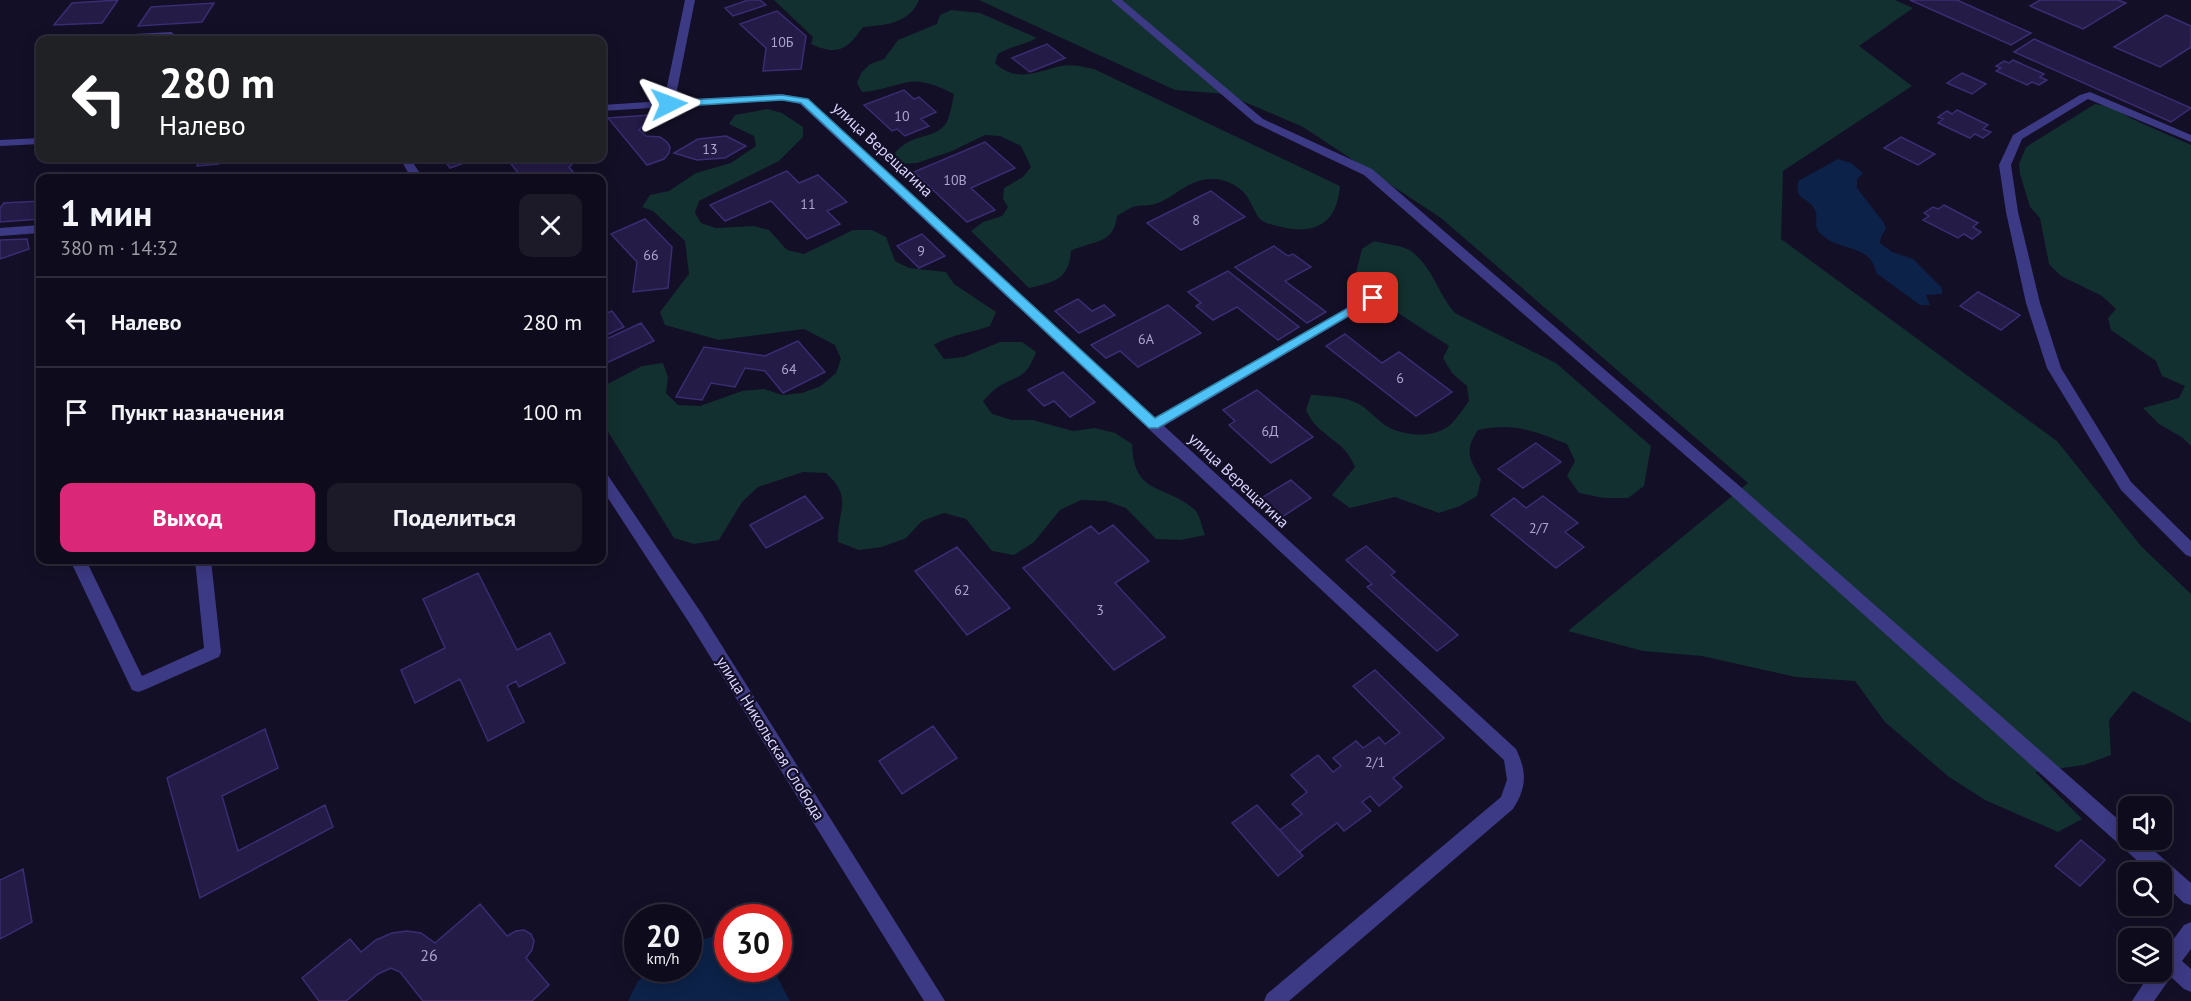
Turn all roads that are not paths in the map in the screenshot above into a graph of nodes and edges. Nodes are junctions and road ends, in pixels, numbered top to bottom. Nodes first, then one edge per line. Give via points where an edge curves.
1 (690, 0) edge
2 (1116, 0) edge
3 (152, 36) edge
4 (170, 36) edge
5 (669, 104) junction
6 (606, 108) edge
7 (2191, 139) edge
8 (36, 141) edge
9 (0, 143) edge
10 (36, 229) edge
11 (0, 232) edge
12 (1373, 298) dead end
13 (1154, 425) junction
14 (606, 484) edge
15 (2191, 550) edge
16 (80, 564) edge
17 (202, 564) edge
18 (2191, 896) edge
19 (2191, 932) edge
20 (2172, 958) edge
21 (2172, 965) edge
22 (2155, 982) edge
23 (2191, 982) edge
24 (935, 1001) edge
25 (1274, 1001) edge
26 (2142, 1001) edge

1 - 5 street
2 - 18 street via 1259,121 1368,172 1738,493
3 - 4 street
5 - 6 street, улица Верещагина
5 - 13 street, улица Верещагина via 782,98 804,101
7 - 15 street via 2090,95 2017,137 2005,165 2012,212 2054,368 2126,486
8 - 9 street
10 - 11 street
12 - 13 street
13 - 25 street, улица Верещагина via 1509,755 1516,768 1518,781 1507,803
14 - 24 street, улица Никольская Слобода via 696,619
16 - 17 street via 138,685 213,652
19 - 20 street
21 - 23 street
22 - 26 street

